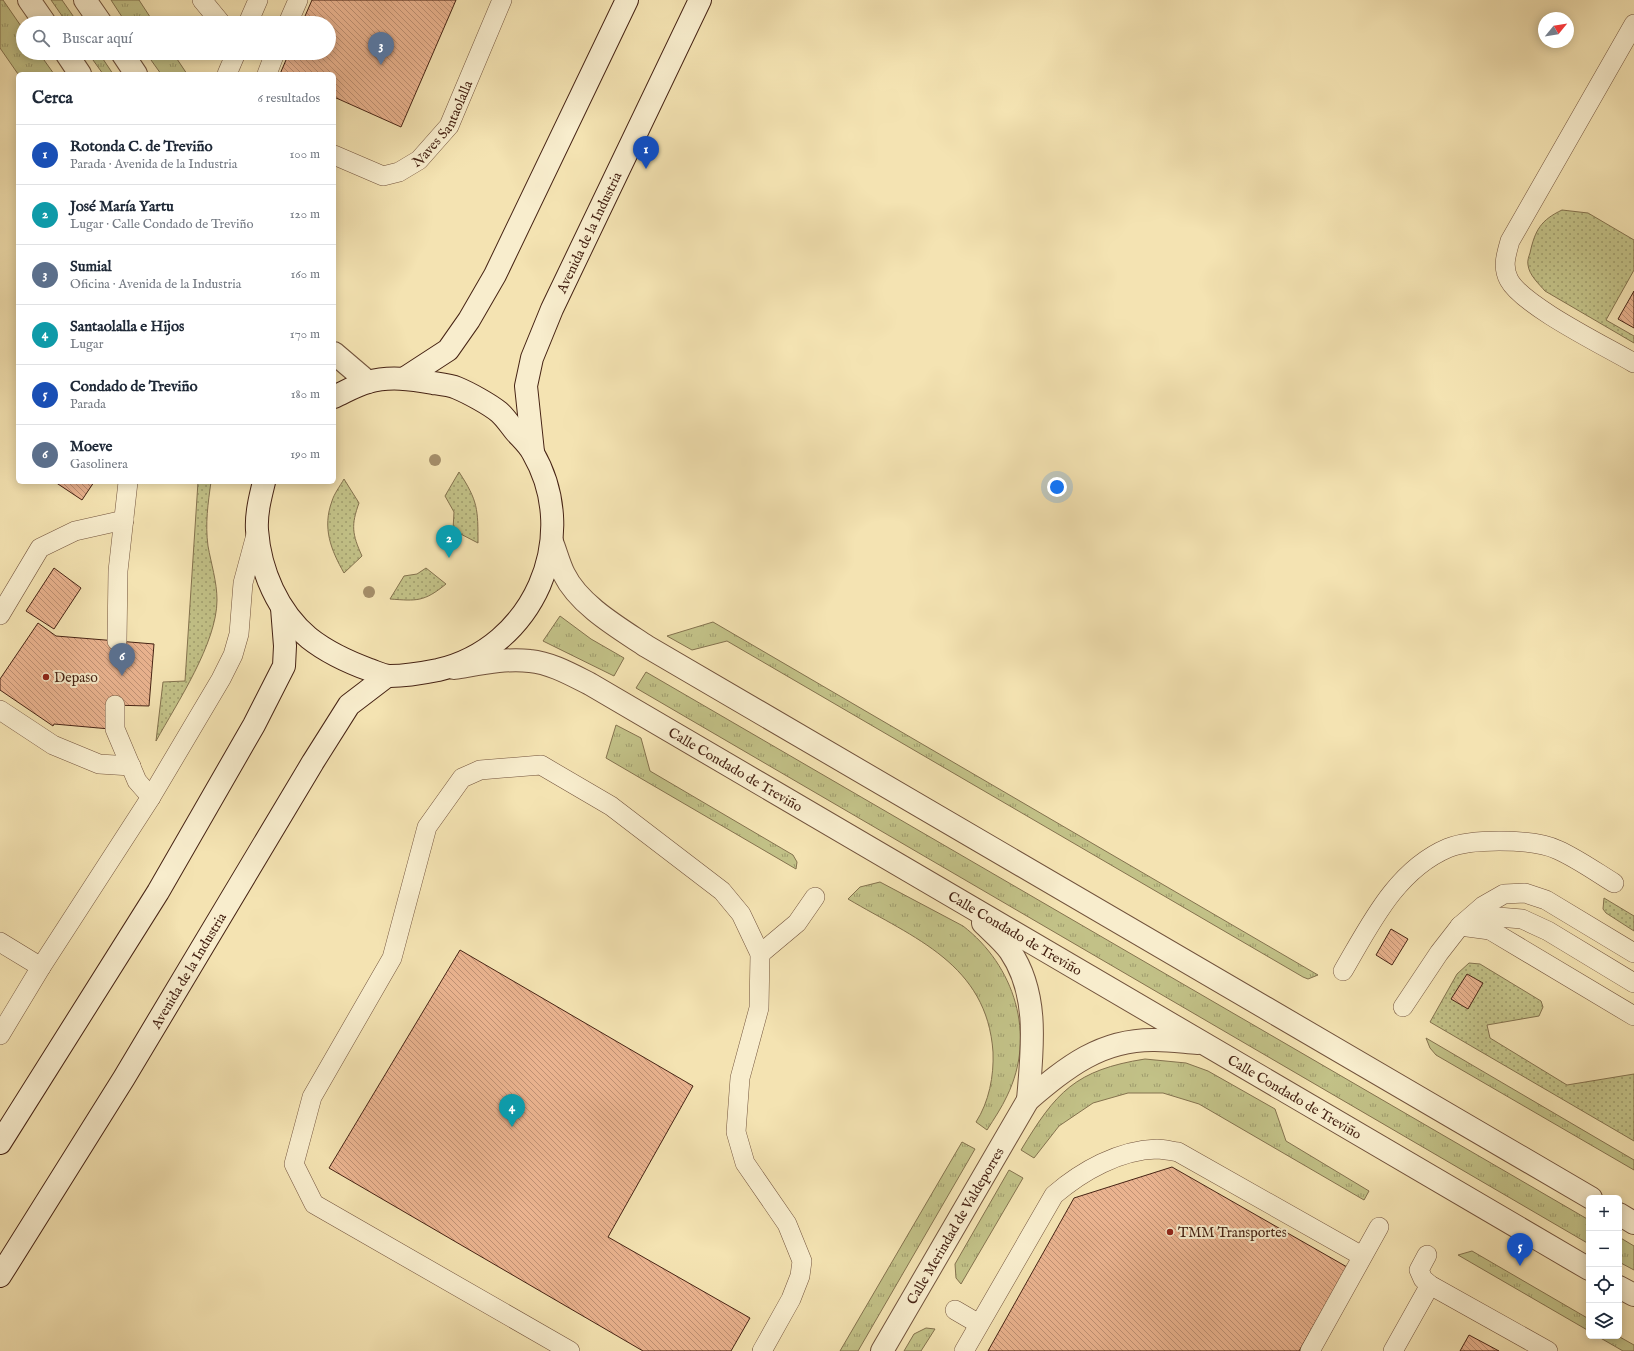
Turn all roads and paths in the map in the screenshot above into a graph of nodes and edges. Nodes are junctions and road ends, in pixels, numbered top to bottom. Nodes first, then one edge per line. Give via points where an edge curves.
1 (29, 0) edge
2 (85, 0) edge
3 (202, 0) edge
4 (258, 0) edge
5 (298, 0) edge
6 (502, 0) edge
7 (700, 0) edge
8 (625, 2) edge
9 (40, 16) edge
10 (96, 16) edge
11 (215, 16) edge
12 (251, 16) edge
13 (291, 16) edge
14 (1634, 24) edge
15 (71, 60) edge
16 (127, 60) edge
17 (233, 60) edge
18 (273, 60) edge
19 (79, 72) edge
20 (135, 72) edge
21 (228, 72) edge
22 (269, 72) edge
23 (336, 156) edge
24 (336, 355) edge
25 (1634, 363) edge
26 (405, 378) junction
27 (368, 382) junction
28 (336, 396) edge
29 (533, 452) junction
30 (128, 484) edge
31 (264, 484) edge
32 (124, 520) junction
33 (257, 530) junction
34 (552, 542) junction
35 (282, 608) junction
36 (0, 614) edge
37 (117, 641) dead end
38 (424, 673) junction
39 (388, 676) junction
40 (115, 705) dead end
41 (0, 710) edge
42 (131, 766) junction
43 (151, 797) junction
44 (1614, 883) dead end
45 (815, 897) dead end
46 (966, 904) junction
47 (1463, 924) junction
48 (0, 942) edge
49 (1634, 953) edge
50 (760, 954) junction
51 (41, 967) junction
52 (1343, 971) dead end
53 (1634, 983) edge
54 (1404, 1007) dead end
55 (1634, 1016) edge
56 (0, 1035) edge
57 (1206, 1044) junction
58 (1028, 1100) junction
59 (0, 1143) edge
60 (1586, 1195) edge
61 (1622, 1216) edge
62 (1634, 1223) edge
63 (1379, 1227) dead end
64 (1427, 1255) dead end
65 (1362, 1256) junction
66 (1586, 1267) edge
67 (0, 1276) edge
68 (1430, 1285) junction
69 (1622, 1289) edge
70 (1634, 1296) edge
71 (955, 1310) dead end
72 (979, 1324) junction
73 (570, 1351) edge
74 (762, 1351) edge
75 (882, 1351) edge
76 (964, 1351) edge
77 (1310, 1351) edge
78 (1393, 1351) edge
79 (1548, 1351) edge

1 - 9 street
2 - 10 street
3 - 11 lane
4 - 12 lane
5 - 13 lane
6 - 23 lane, Naves Santaolalla via 449,126 419,160 399,172 383,176
7 - 29 street, Avenida de la Industria via 552,309 532,358 526,386
8 - 26 street via 495,275 469,320 448,350
14 - 25 lane via 1513,234 1504,261 1508,280 1523,298
15 - 19 street
16 - 20 street
17 - 21 lane
18 - 22 lane
24 - 27 street
26 - 27 street
26 - 29 street via 456,387 500,413
27 - 28 street
29 - 34 street via 544,475 552,513
30 - 32 lane
31 - 33 street
32 - 36 lane via 75,531 40,548
32 - 37 lane via 118,571
33 - 35 street via 264,571
33 - 43 lane via 243,583 241,617 233,655
34 - 38 street via 548,565 537,592 522,617 502,638 478,655 452,666
34 - 60 street via 564,575 578,594 606,620 646,646
35 - 39 street via 300,630 322,648 347,662
35 - 59 street via 284,666 254,725 158,892
38 - 39 street
38 - 46 street, Calle Condado de Treviño via 500,660 531,661 559,669 617,699
39 - 67 street, Avenida de la Industria via 349,706 124,1078
40 - 42 lane via 115,730
41 - 42 lane via 53,746 100,764
42 - 43 lane via 138,781
43 - 51 lane
44 - 52 lane via 1558,850 1518,841 1479,841 1448,848 1420,864 1394,890
45 - 50 lane via 797,923
46 - 57 street, Calle Condado de Treviño
46 - 58 street, Calle Merindad de Valdeporres via 1010,951 1026,982 1032,1015
47 - 49 lane via 1483,906 1504,894 1525,893 1546,900
47 - 53 lane via 1498,917 1522,919 1570,944
47 - 54 lane via 1439,953
47 - 55 lane via 1490,930
48 - 51 lane
50 - 73 lane via 741,914 722,891 611,806 541,765 480,770 462,778 427,827 392,958 312,1097 294,1164 314,1204
50 - 74 lane via 759,1008 740,1078 736,1132 745,1163 787,1224 802,1261 800,1276 791,1299
51 - 56 lane
57 - 58 street, Calle Merindad de Valdeporres via 1155,1040 1101,1049 1052,1079
57 - 66 street, Calle Condado de Treviño
58 - 75 street, Calle Merindad de Valdeporres
61 - 62 street
63 - 65 lane
64 - 68 lane via 1418,1270
65 - 72 lane via 1178,1152 1157,1149 1135,1152 1100,1164 1073,1178 1054,1195
65 - 77 lane
68 - 78 lane
68 - 79 lane
69 - 70 street
71 - 72 lane
72 - 76 lane

